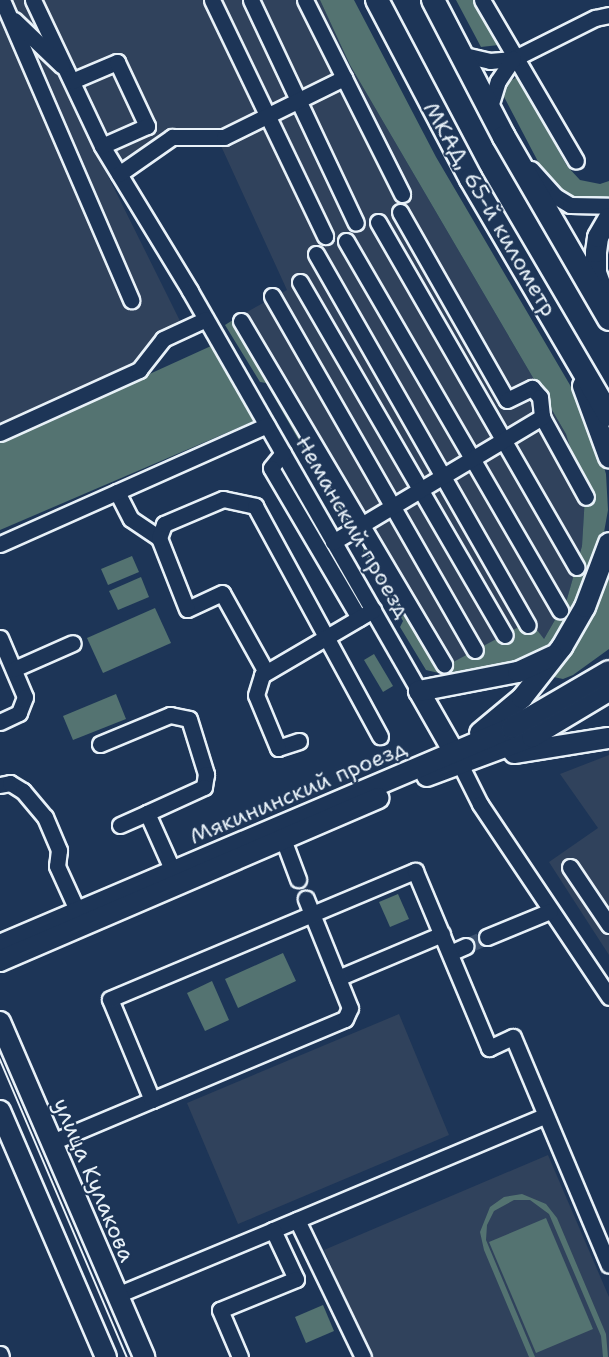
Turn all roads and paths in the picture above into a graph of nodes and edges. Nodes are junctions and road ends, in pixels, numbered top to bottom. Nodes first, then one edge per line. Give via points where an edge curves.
1 (212, 0) edge
2 (251, 0) edge
3 (305, 0) edge
4 (377, 0) edge
5 (433, 0) edge
6 (482, 0) edge
7 (37, 1) edge
8 (5, 7) edge
9 (609, 15) edge
10 (460, 54) junction
11 (513, 59) junction
12 (70, 77) junction
13 (344, 78) junction
14 (300, 100) junction
15 (489, 110) junction
16 (268, 116) junction
17 (504, 137) junction
18 (102, 146) junction
19 (576, 161) dead end
20 (119, 174) junction
21 (402, 194) dead end
22 (609, 206) edge
23 (400, 212) dead end
24 (609, 218) edge
25 (378, 222) dead end
26 (356, 223) dead end
27 (325, 236) dead end
28 (346, 241) dead end
29 (316, 255) dead end
30 (300, 282) dead end
31 (272, 296) dead end
32 (131, 300) dead end
33 (607, 308) edge
34 (206, 319) junction
35 (241, 321) dead end
36 (568, 347) junction
37 (609, 415) edge
38 (542, 417) junction
39 (267, 425) junction
40 (0, 433) edge
41 (501, 442) junction
42 (283, 453) junction
43 (609, 457) edge
44 (471, 460) junction
45 (444, 476) junction
46 (421, 490) junction
47 (117, 492) junction
48 (586, 498) dead end
49 (393, 506) junction
50 (361, 525) junction
51 (159, 538) junction
52 (333, 542) junction
53 (609, 543) edge
54 (0, 544) edge
55 (576, 567) dead end
56 (560, 610) dead end
57 (366, 614) junction
58 (528, 625) dead end
59 (505, 635) dead end
60 (0, 638) edge
61 (324, 638) junction
62 (73, 643) dead end
63 (562, 647) junction
64 (476, 650) dead end
65 (444, 664) dead end
66 (14, 669) junction
67 (609, 671) edge
68 (266, 672) junction
69 (419, 691) junction
70 (609, 691) edge
71 (545, 711) junction
72 (0, 723) edge
73 (380, 736) dead end
74 (532, 737) junction
75 (609, 738) edge
76 (299, 741) dead end
77 (100, 744) dead end
78 (549, 747) junction
79 (457, 758) junction
80 (480, 759) junction
81 (0, 785) edge
82 (147, 813) junction
83 (120, 825) dead end
84 (283, 839) junction
85 (570, 867) dead end
86 (173, 871) junction
87 (298, 879) dead end
88 (306, 899) dead end
89 (550, 911) junction
90 (78, 912) junction
91 (312, 914) junction
92 (609, 924) edge
93 (442, 934) junction
94 (487, 937) tunnel mouth
95 (0, 945) edge
96 (466, 946) tunnel mouth
97 (450, 953) junction
98 (0, 961) edge
99 (338, 978) junction
100 (609, 997) edge
101 (0, 1022) edge
102 (152, 1100) junction
103 (0, 1111) edge
104 (544, 1116) junction
105 (52, 1142) junction
106 (297, 1220) junction
107 (273, 1230) junction
108 (609, 1264) edge
109 (117, 1295) junction
110 (105, 1357) edge
111 (144, 1357) edge
112 (240, 1357) edge
113 (363, 1357) edge

1 - 16 street
2 - 14 street
3 - 13 street
4 - 36 highway, МКАД, 65-й километр via 471,179
5 - 10 highway, МКАД, 65-й километр
6 - 11 street
7 - 12 street, Неманский проезд
8 - 12 street
8 - 32 street
9 - 11 street via 595,18
10 - 11 street via 490,61
10 - 15 highway, МКАД, 65-й километр
11 - 15 street via 498,81
11 - 19 street
12 - 18 street, Неманский проезд
12 - 18 street via 117,62 147,126
13 - 14 street
13 - 21 street
14 - 16 street
14 - 26 street
15 - 17 highway, МКАД, 65-й километр
16 - 20 street via 224,137 172,137
16 - 27 street
17 - 22 street via 555,196 583,208
17 - 33 highway, МКАД, 65-й километр
18 - 20 street, Неманский проезд
20 - 34 street, Неманский проезд
23 - 38 street via 507,400 532,388 540,397
24 - 33 main road via 598,237 596,252 596,272
25 - 41 street
28 - 44 street
29 - 45 street
30 - 46 street
31 - 49 street
34 - 39 street, Неманский проезд
34 - 40 street via 163,339 140,370
35 - 50 street
36 - 37 highway, МКАД, 65-й километр
36 - 43 main road
38 - 41 street
38 - 48 street
39 - 42 street, Неманский проезд
39 - 47 street
41 - 44 street
41 - 55 street
42 - 52 street, Неманский проезд
42 - 57 street via 271,468
44 - 45 street
44 - 56 street
45 - 46 street
45 - 58 street
46 - 49 street
46 - 59 street
47 - 51 street via 131,519
47 - 54 street
49 - 50 street
49 - 64 street
50 - 52 street
50 - 65 street
51 - 61 street via 164,524 223,499 255,506
51 - 68 street via 187,609 222,593
52 - 57 street, Неманский проезд
53 - 63 main road via 585,607
57 - 61 street
57 - 69 street, Неманский проезд
60 - 66 street
61 - 68 street
61 - 73 street
62 - 66 street
63 - 69 main road via 548,660 524,670
63 - 79 main road via 522,698
66 - 72 street via 25,697 19,714
67 - 71 main road, Мякининский проезд
68 - 76 street via 256,696 278,748
69 - 79 main road, Неманский проезд
70 - 74 main road, Мякининский проезд
71 - 74 main road via 530,725
71 - 79 main road, Мякининский проезд
74 - 78 main road
74 - 80 main road, Мякининский проезд
75 - 78 main road
77 - 82 street via 170,715 189,719 206,774 204,787
78 - 80 main road
79 - 80 main road, Мякининский проезд
79 - 84 main road, Мякининский проезд
79 - 86 main road, Мякининский проезд
79 - 89 street, Неманский проезд via 480,804
81 - 90 street via 10,783 23,791 45,818 59,850 57,866
82 - 83 street
82 - 86 street
84 - 87 street
84 - 98 main road, Мякининский проезд
85 - 92 street
86 - 90 main road, Мякининский проезд
88 - 91 street
89 - 94 street
89 - 100 street, Неманский проезд
90 - 95 main road, Мякининский проезд
91 - 93 street via 415,871
91 - 99 street
91 - 102 street via 110,999
93 - 97 street
93 - 99 street
96 - 97 street
97 - 104 street via 489,1048 513,1037
99 - 102 street via 350,1008 345,1019
101 - 105 main road, улица Кулакова
102 - 105 street
103 - 110 main road
104 - 106 street
104 - 108 street
105 - 109 main road, улица Кулакова
106 - 107 street
106 - 113 street
107 - 109 street
107 - 112 street via 296,1279 220,1310
109 - 111 main road, улица Кулакова

